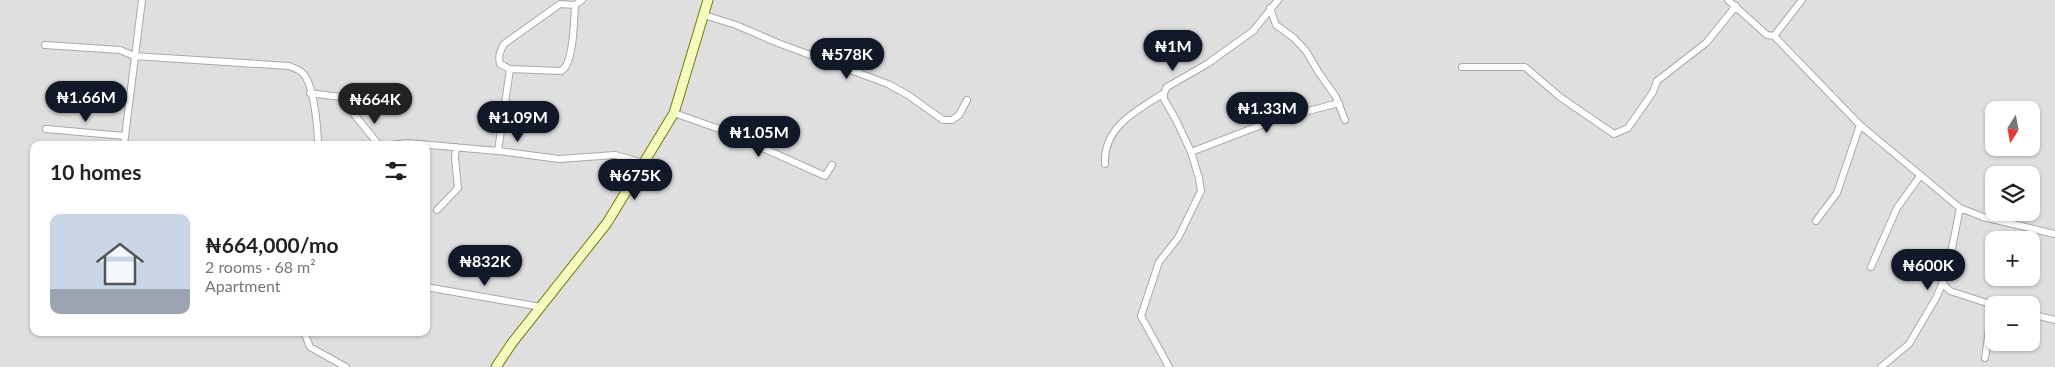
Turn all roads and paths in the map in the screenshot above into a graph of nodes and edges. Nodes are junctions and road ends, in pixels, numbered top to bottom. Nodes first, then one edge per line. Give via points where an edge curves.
1 (142, 0) edge
2 (582, 0) edge
3 (708, 0) edge
4 (1278, 0) edge
5 (1728, 0) edge
6 (1802, 0) edge
7 (575, 5) junction
8 (1736, 6) junction
9 (1270, 8) junction
10 (704, 15) junction
11 (1774, 36) junction
12 (45, 44) dead end
13 (134, 56) junction
14 (1462, 67) dead end
15 (510, 69) junction
16 (310, 93) junction
17 (1164, 93) junction
18 (967, 100) dead end
19 (1339, 104) junction
20 (674, 113) junction
21 (1345, 120) dead end
22 (1860, 125) junction
23 (46, 129) dead end
24 (125, 136) junction
25 (124, 141) edge
26 (318, 141) edge
27 (376, 141) edge
28 (430, 145) edge
29 (456, 147) junction
30 (498, 151) junction
31 (1191, 152) junction
32 (644, 163) junction
33 (1105, 164) dead end
34 (832, 165) dead end
35 (1920, 176) junction
36 (1960, 208) junction
37 (437, 210) dead end
38 (1816, 221) dead end
39 (2055, 234) edge
40 (1871, 267) dead end
41 (1943, 284) junction
42 (430, 289) edge
43 (1985, 302) edge
44 (541, 307) junction
45 (2040, 316) edge
46 (2055, 320) edge
47 (306, 336) edge
48 (1986, 351) edge
49 (1985, 358) dead end
50 (346, 367) edge
51 (496, 367) edge
52 (1169, 367) edge
53 (1882, 367) edge

1 - 13 street
2 - 7 street
3 - 10 street
4 - 9 street
5 - 8 street
6 - 11 street
7 - 15 street via 560,4 504,44 498,58 500,64
7 - 15 street via 565,69
8 - 11 street via 1767,35
8 - 14 street via 1706,43 1657,81 1628,128 1614,134 1560,97 1526,67
9 - 17 street via 1253,31 1207,64 1167,87
9 - 19 street via 1276,25 1306,51
10 - 18 street via 888,84 943,120 952,120 959,115
10 - 20 street
11 - 22 street
12 - 13 street via 120,50
13 - 16 street via 288,66 305,76
13 - 24 street
15 - 30 street
16 - 26 street
16 - 27 street via 340,97
17 - 31 street
17 - 33 street via 1113,132 1104,150
19 - 21 street
19 - 31 street via 1277,119
20 - 32 street
20 - 34 street via 725,131 825,176
22 - 35 street
22 - 38 street via 1837,193
23 - 24 street
24 - 25 street
28 - 29 street
29 - 30 street
29 - 37 street via 458,188
30 - 32 street via 559,159 615,155
31 - 52 street via 1201,191 1178,238 1159,262 1141,316
32 - 44 street via 607,223
35 - 36 street
35 - 40 street via 1897,208
36 - 39 street via 1983,217
36 - 41 street
41 - 43 street via 1950,291
41 - 53 street via 1909,344
42 - 44 street
44 - 51 street
45 - 46 street
47 - 50 street via 310,347
48 - 49 street

